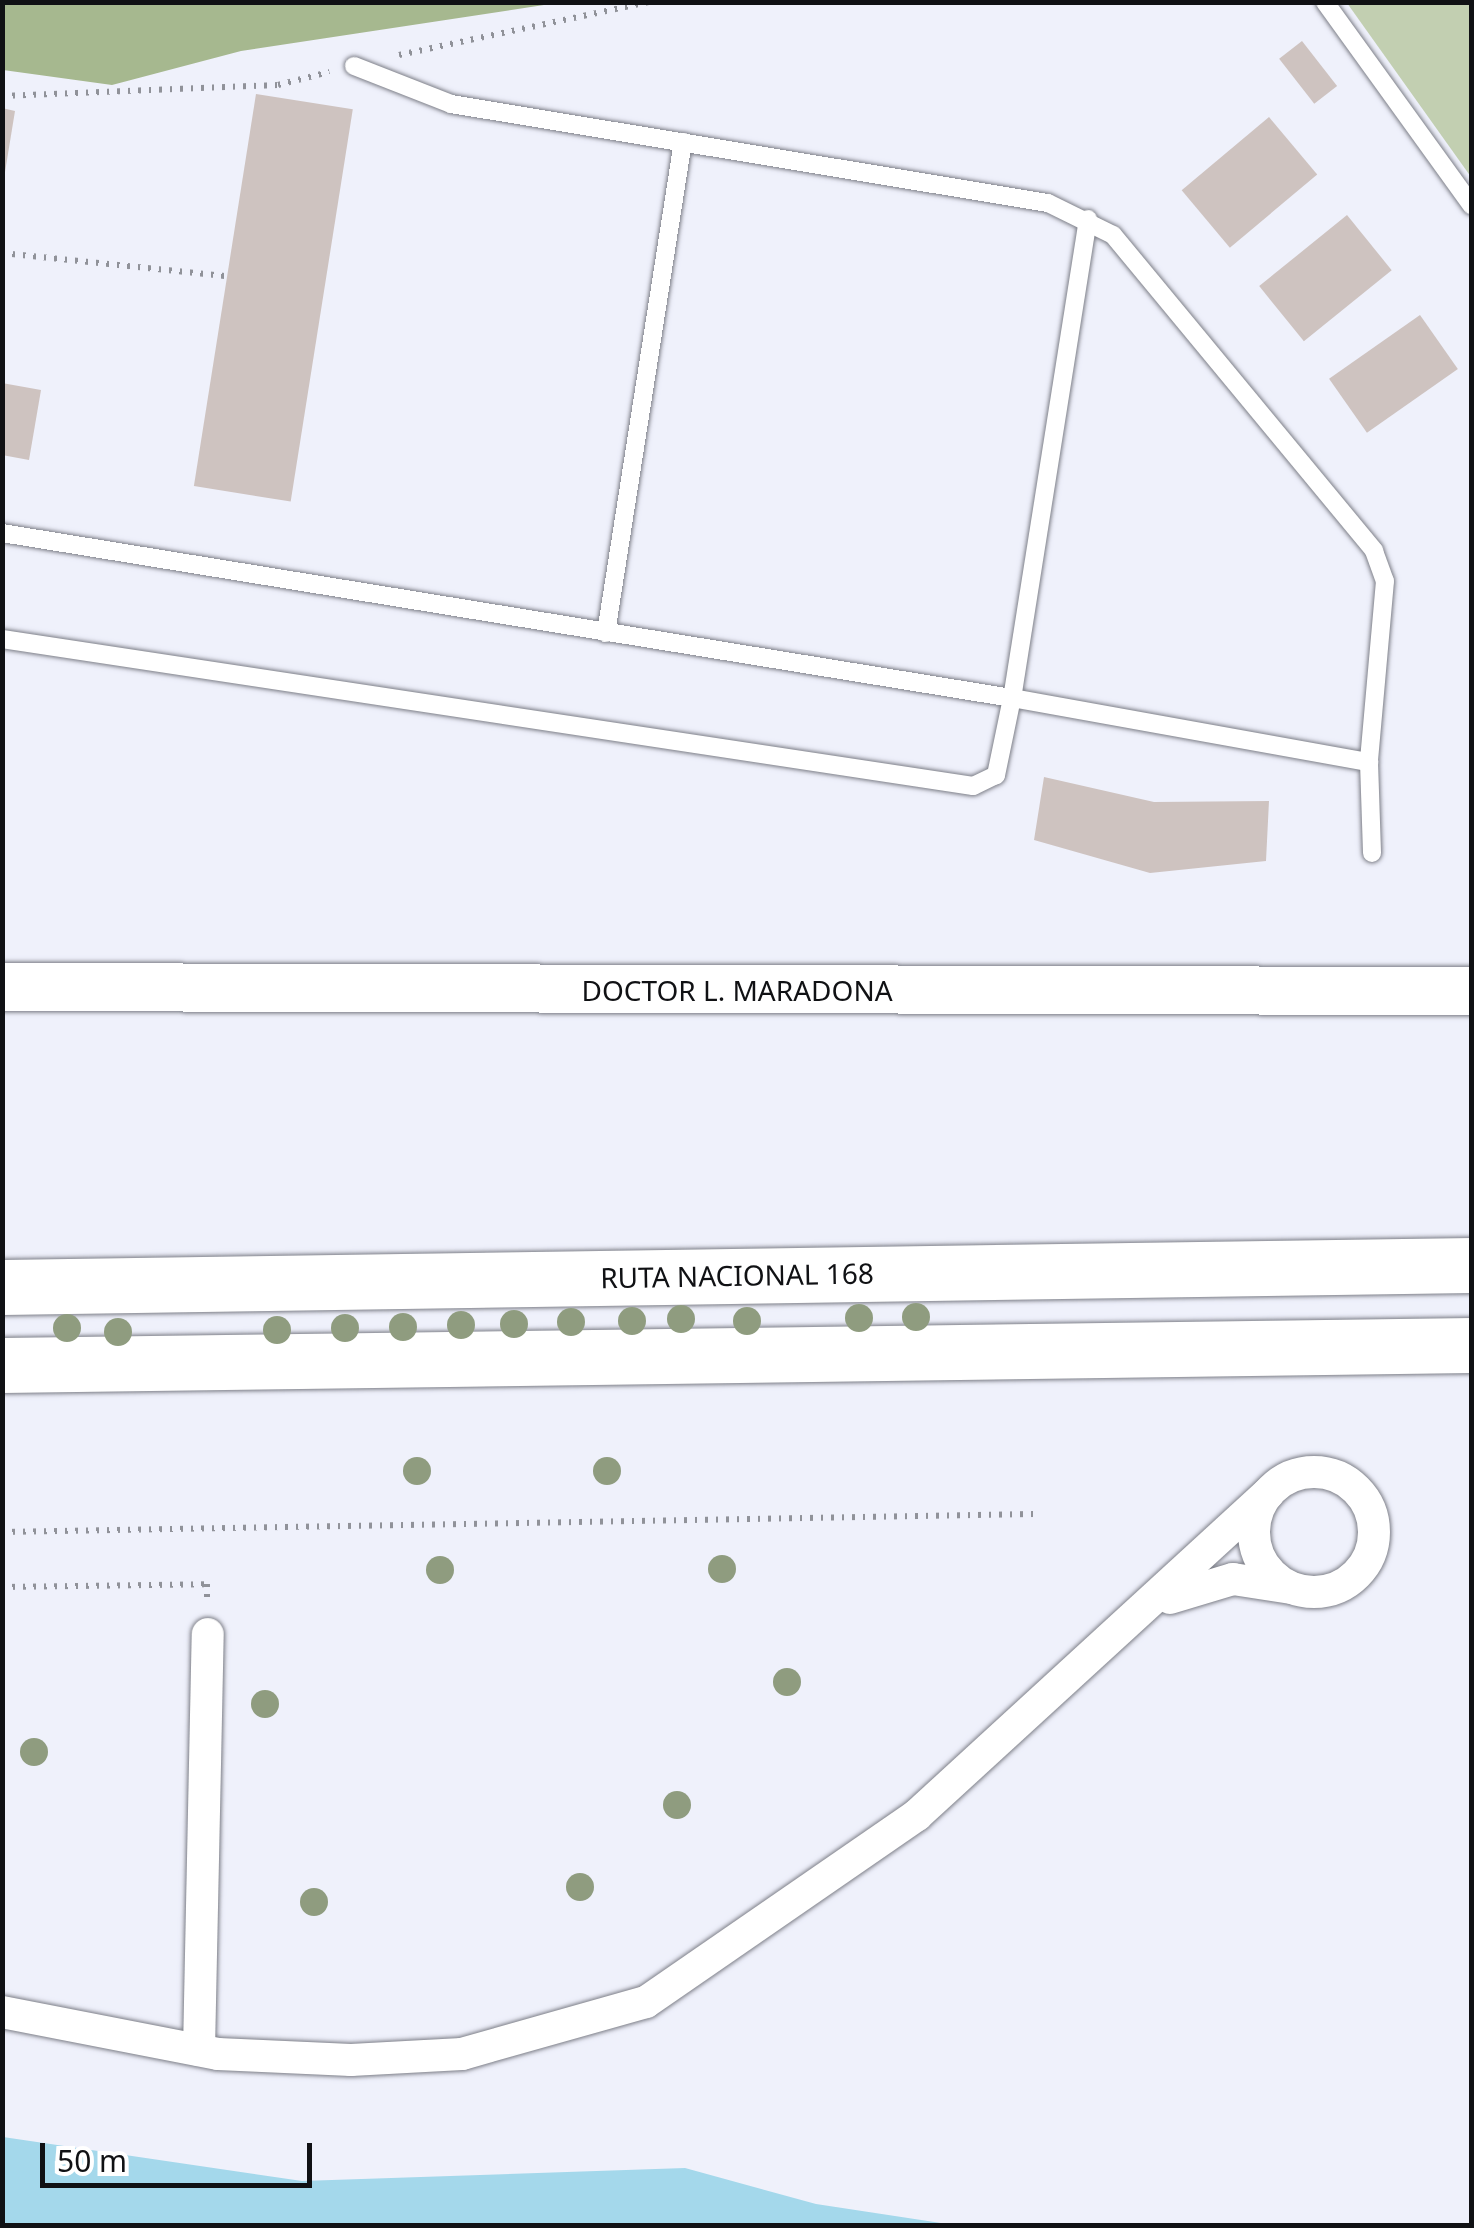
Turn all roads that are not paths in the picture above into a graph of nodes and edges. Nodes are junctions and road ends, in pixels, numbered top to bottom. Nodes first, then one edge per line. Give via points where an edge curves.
1 (1325, 2) edge
2 (354, 66) dead end
3 (683, 142) junction
4 (1472, 206) edge
5 (1088, 219) junction
6 (2, 533) edge
7 (606, 633) junction
8 (2, 639) edge
9 (1012, 698) junction
10 (1369, 762) junction
11 (1372, 853) dead end
12 (2, 987) edge
13 (1472, 991) edge
14 (1472, 1265) edge
15 (2, 1287) edge
16 (1472, 1345) edge
17 (2, 1365) edge
18 (1268, 1494) junction
19 (1290, 1588) junction
20 (1148, 1609) junction
21 (208, 1634) road end
22 (2, 2012) edge
23 (199, 2050) junction

1 - 4 lane
2 - 3 lane via 451,104
3 - 5 lane via 1048,203
3 - 7 lane
5 - 9 lane
5 - 10 lane via 1113,236 1374,552 1385,581
6 - 7 lane
7 - 9 lane
8 - 9 lane via 974,786 996,774
9 - 10 lane
10 - 11 lane
12 - 13 main road, DOCTOR L. MARADONA
14 - 15 highway, RUTA NACIONAL 168
16 - 17 highway
18 - 19 street via 1256,1546
18 - 19 street via 1299,1474 1340,1477 1363,1497 1374,1526 1365,1565 1350,1580
18 - 20 street
19 - 20 street via 1207,1582
20 - 23 street via 917,1814 646,2002 462,2054 351,2060
21 - 23 street
22 - 23 street

